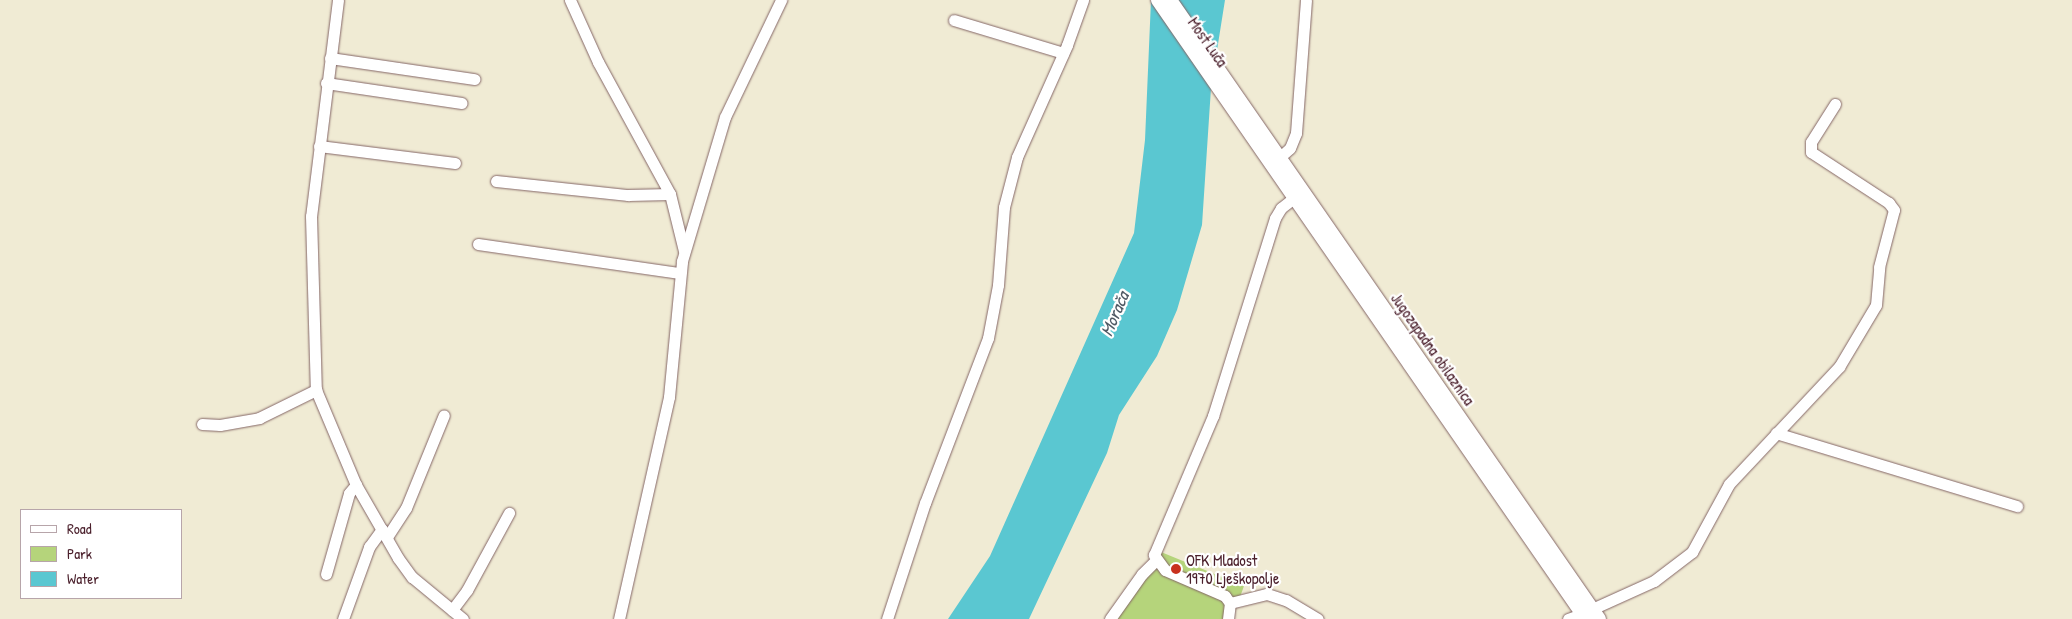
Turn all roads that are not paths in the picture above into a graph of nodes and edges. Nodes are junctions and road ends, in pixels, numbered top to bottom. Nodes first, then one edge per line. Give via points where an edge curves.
1 (338, 0) edge
2 (570, 0) edge
3 (781, 0) edge
4 (1083, 0) edge
5 (1158, 0) edge
6 (1170, 0) edge
7 (1306, 0) edge
8 (954, 20) dead end
9 (1063, 53) junction
10 (330, 58) junction
11 (474, 79) dead end
12 (326, 83) junction
13 (1234, 101) junction
14 (462, 103) dead end
15 (1835, 104) dead end
16 (319, 146) junction
17 (1280, 157) junction
18 (455, 163) dead end
19 (496, 181) dead end
20 (670, 194) junction
21 (1294, 198) junction
22 (478, 244) dead end
23 (684, 253) junction
24 (680, 274) junction
25 (316, 390) junction
26 (444, 415) dead end
27 (202, 424) dead end
28 (1776, 433) junction
29 (356, 485) junction
30 (2017, 506) dead end
31 (509, 513) dead end
32 (384, 533) junction
33 (1155, 561) junction
34 (326, 574) dead end
35 (1230, 603) junction
36 (452, 610) junction
37 (1590, 615) edge
38 (343, 619) edge
39 (463, 619) edge
40 (619, 619) edge
41 (887, 619) edge
42 (1110, 619) edge
43 (1228, 619) edge
44 (1318, 619) edge
45 (1568, 619) edge

1 - 10 street
2 - 20 street via 598,62
3 - 23 street via 731,101
4 - 9 street
5 - 13 main road, Most Luča
6 - 13 main road, Most Luča
7 - 17 street via 1296,133 1290,148
8 - 9 street
9 - 41 street via 1017,157 1004,207 998,285 988,338 925,503
10 - 11 street
10 - 12 street
12 - 14 street
12 - 16 street
13 - 17 main road, Jugozapadna obilaznica
13 - 21 main road, Jugozapadna obilaznica
15 - 28 street via 1811,142 1811,152 1893,208 1879,267 1879,296 1843,362
16 - 18 street
16 - 25 street via 310,230
17 - 37 main road, Jugozapadna obilaznica
19 - 20 street via 619,194
20 - 23 street
21 - 33 street via 1281,208 1275,218 1213,416 1157,542
21 - 37 main road, Jugozapadna obilaznica
22 - 24 street
23 - 24 street
24 - 40 street via 669,397
25 - 27 street via 259,418 220,425
25 - 29 street
26 - 32 street via 406,508
28 - 30 street
28 - 37 street via 1729,484 1706,533 1688,556 1654,581
29 - 32 street
29 - 34 street via 350,491
31 - 36 street via 467,590
32 - 36 street via 412,577
32 - 38 street via 369,547
33 - 35 street via 1165,570 1217,591
33 - 42 street
35 - 43 street
35 - 44 street via 1267,594 1286,600
36 - 39 street
37 - 45 street

